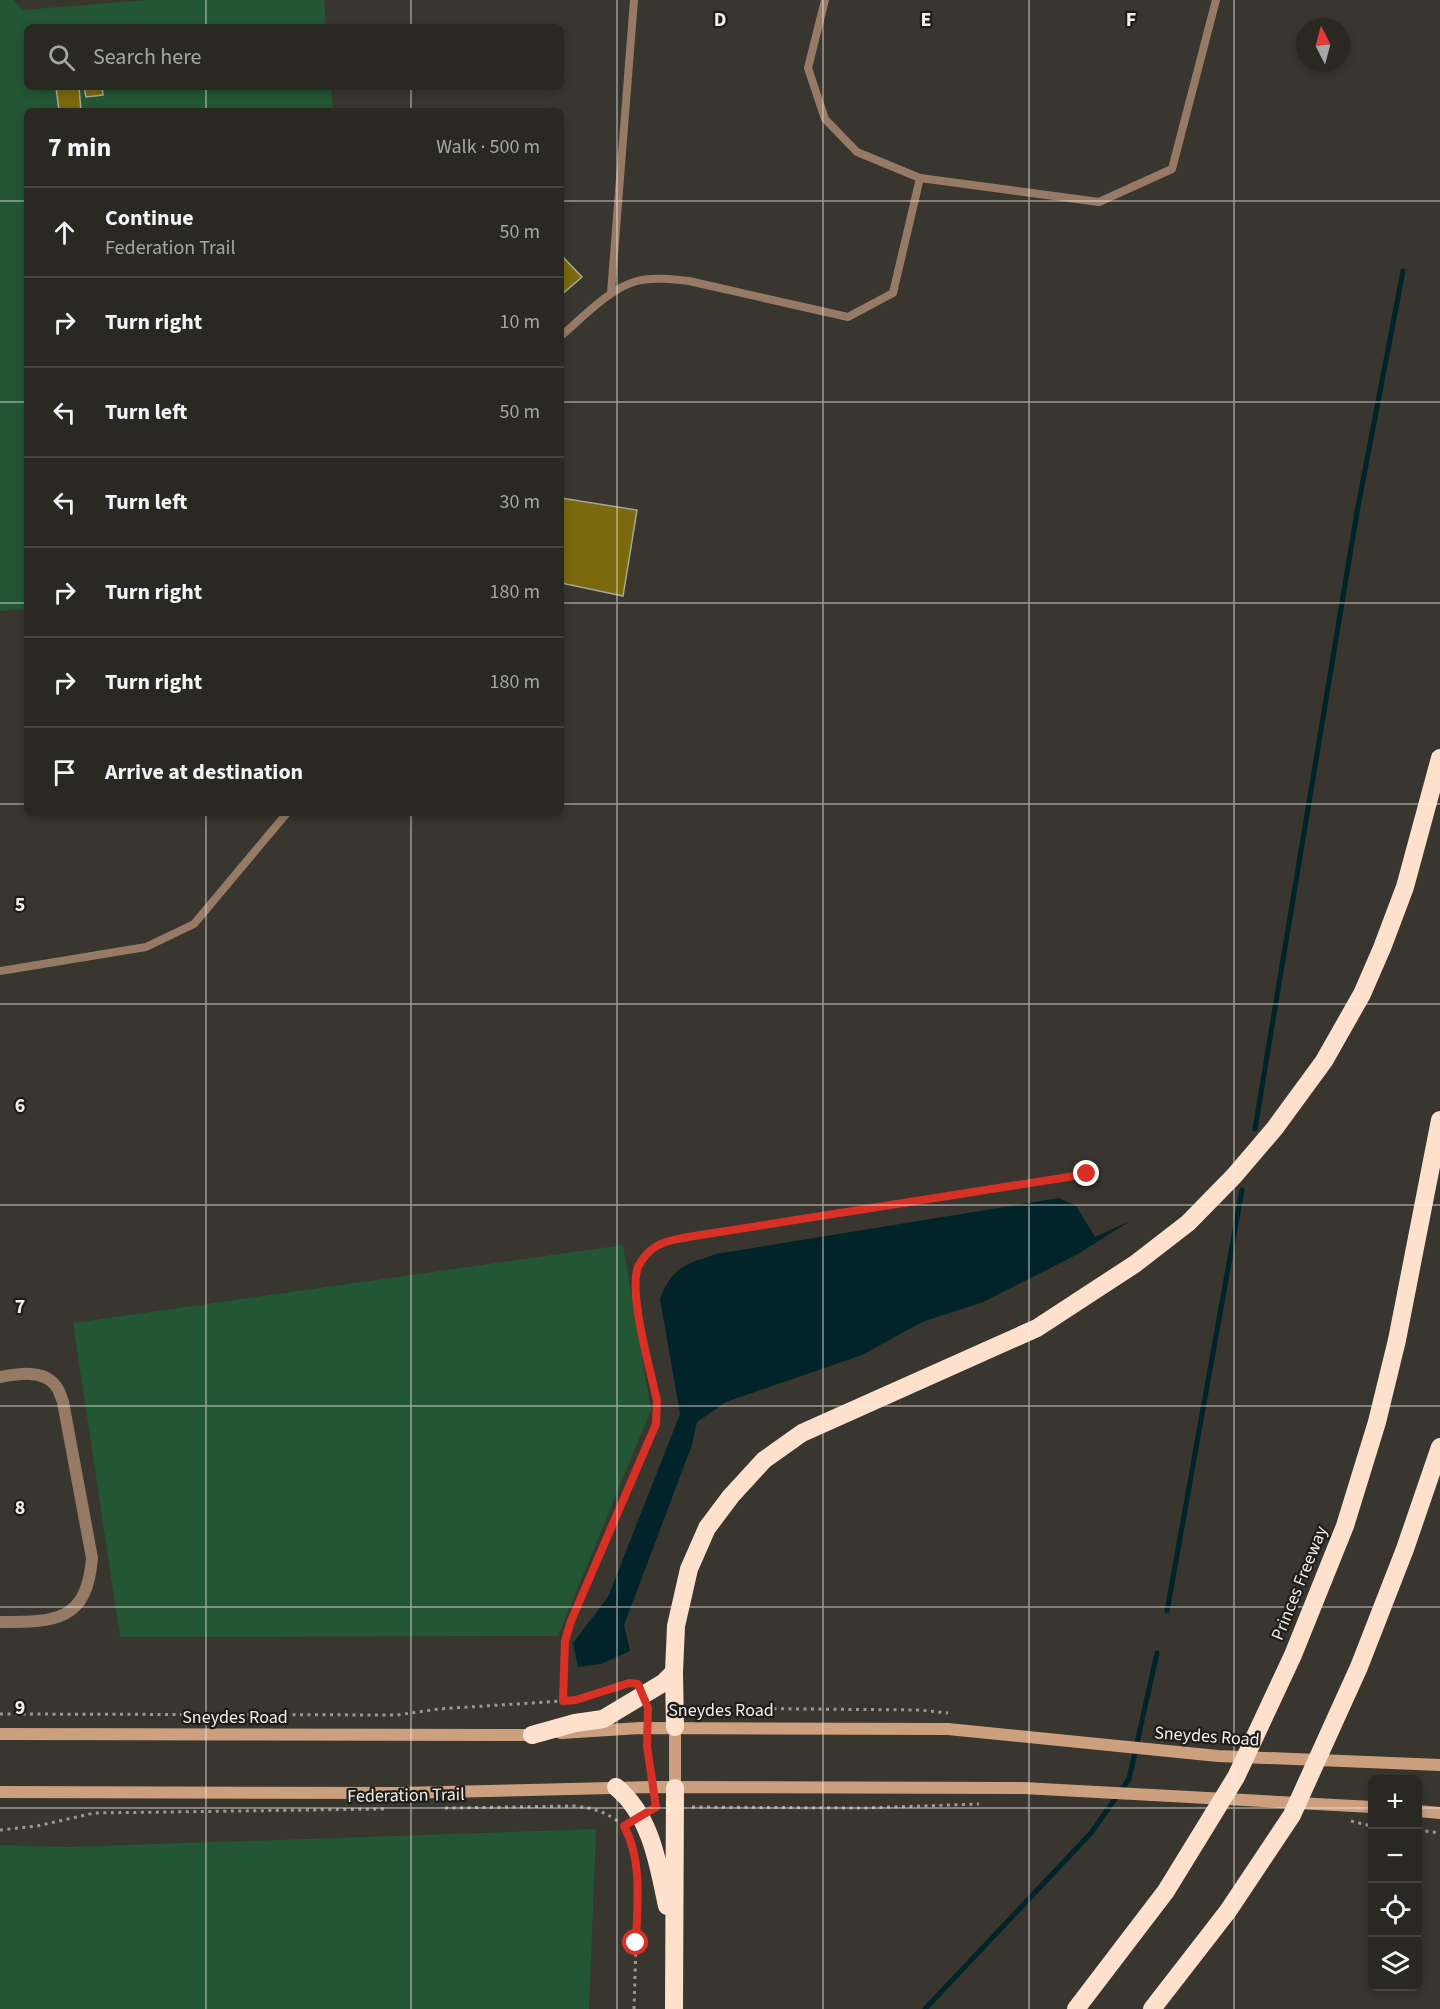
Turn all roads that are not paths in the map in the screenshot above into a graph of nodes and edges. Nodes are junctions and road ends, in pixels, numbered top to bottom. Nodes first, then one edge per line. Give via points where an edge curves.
1 (634, 0) edge
2 (825, 0) edge
3 (1216, 0) edge
4 (920, 178) junction
5 (611, 293) junction
6 (564, 333) edge
7 (1440, 758) edge
8 (284, 816) edge
9 (0, 971) edge
10 (1440, 1120) edge
11 (0, 1377) edge
12 (1440, 1447) edge
13 (0, 1622) edge
14 (675, 1672) junction
15 (675, 1727) junction
16 (0, 1734) edge
17 (532, 1735) junction
18 (1440, 1765) edge
19 (616, 1787) junction
20 (675, 1788) junction
21 (0, 1792) edge
22 (1368, 1807) edge
23 (1422, 1811) edge
24 (1440, 1813) edge
25 (675, 1949) junction
26 (674, 2009) edge
27 (1076, 2009) edge
28 (1152, 2009) edge

1 - 5 lane
2 - 4 lane via 808,68 825,119 857,152
3 - 4 lane via 1172,168 1099,202
4 - 5 lane via 893,293 848,317 677,280 637,281
5 - 6 lane
7 - 14 highway via 1405,887 1362,994 1324,1061 1268,1136 1188,1223 1094,1292 1037,1328 802,1432 764,1460 707,1528 689,1569 676,1626
8 - 9 lane via 194,924 146,948
10 - 27 highway, Princes Freeway via 1377,1422 1345,1526 1293,1655 1236,1777 1166,1891
11 - 13 street via 39,1374 55,1384 63,1402 92,1558 82,1600 62,1617
12 - 28 highway via 1359,1667 1292,1815 1228,1911
14 - 15 highway
14 - 17 highway via 603,1719
15 - 17 main road, Sneydes Road
15 - 18 main road, Sneydes Road via 948,1729 1218,1756
15 - 20 main road
16 - 17 main road, Sneydes Road
19 - 20 main road
19 - 21 main road via 400,1793
19 - 25 highway via 641,1816 657,1859
20 - 22 main road via 1023,1788
20 - 25 highway
23 - 24 main road
25 - 26 highway

